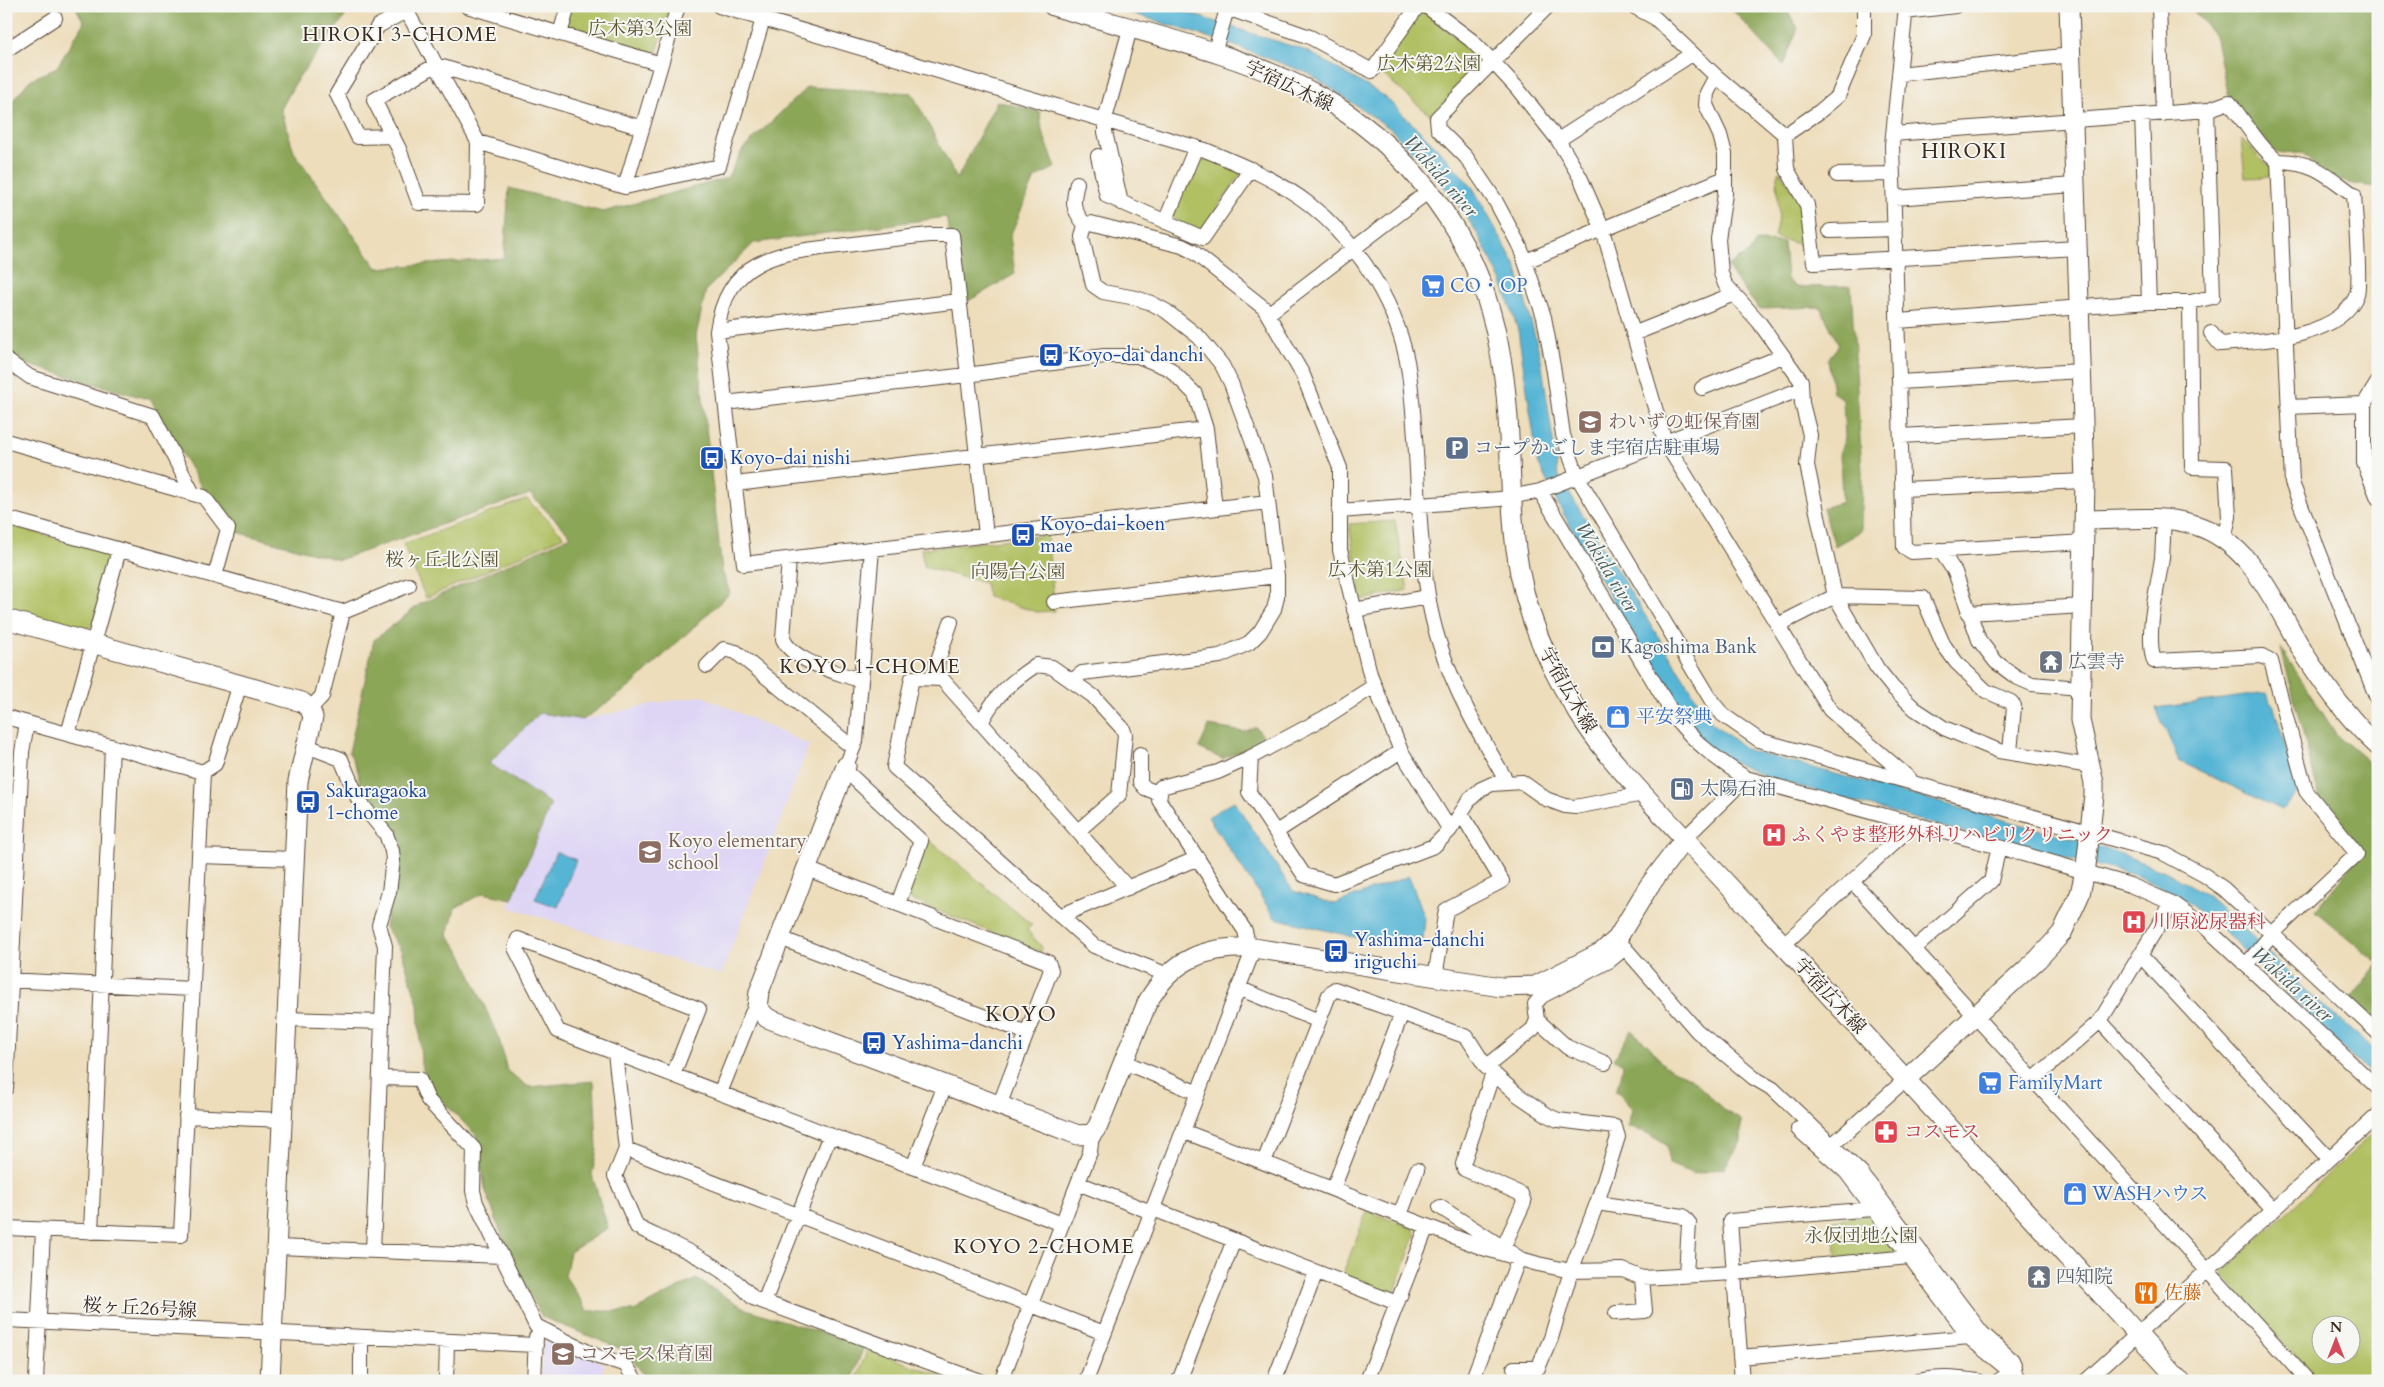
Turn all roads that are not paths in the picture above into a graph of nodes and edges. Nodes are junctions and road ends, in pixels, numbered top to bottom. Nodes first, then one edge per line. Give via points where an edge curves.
1 (467, 6) edge
2 (568, 6) edge
3 (678, 6) edge
4 (719, 6) edge
5 (1053, 6) edge
6 (1418, 6) edge
7 (1426, 6) edge
8 (1548, 6) edge
9 (1633, 6) edge
10 (1864, 6) edge
11 (1955, 6) edge
12 (2069, 6) edge
13 (2160, 6) edge
14 (405, 9) edge
15 (1226, 9) edge
16 (1905, 9) edge
17 (765, 13) edge
18 (55, 18) dead end
19 (1130, 29) junction
20 (560, 34) junction
21 (1215, 48) junction
22 (6, 50) edge
23 (1692, 54) junction
24 (2071, 55) junction
25 (1493, 62) junction
26 (661, 64) junction
27 (436, 66) junction
28 (1899, 74) junction
29 (1716, 76) junction
30 (2207, 110) junction
31 (2163, 114) junction
32 (2142, 115) junction
33 (1105, 119) junction
34 (2072, 120) junction
35 (642, 128) junction
36 (1893, 134) junction
37 (1785, 135) junction
38 (393, 136) junction
39 (1558, 140) junction
40 (478, 142) junction
41 (1196, 147) junction
42 (1098, 156) dead end
43 (2278, 161) junction
44 (1251, 169) junction
45 (1893, 174) junction
46 (1837, 175) dead end
47 (1724, 178) junction
48 (1077, 183) dead end
49 (2074, 185) junction
50 (625, 187) junction
51 (1429, 191) junction
52 (1894, 198) junction
53 (1121, 203) junction
54 (1165, 222) junction
55 (1084, 225) junction
56 (1603, 229) junction
57 (1895, 229) junction
58 (1830, 230) dead end
59 (2077, 248) junction
60 (1352, 250) junction
61 (1896, 259) junction
62 (1526, 262) junction
63 (1734, 294) junction
64 (959, 301) junction
65 (2149, 302) junction
66 (2190, 302) junction
67 (2079, 309) junction
68 (1268, 314) junction
69 (1898, 322) junction
70 (717, 331) junction
71 (2211, 333) dead end
72 (1634, 334) junction
73 (2286, 337) junction
74 (1783, 356) junction
75 (6, 360) edge
76 (2081, 371) junction
77 (967, 375) junction
78 (1900, 382) junction
79 (2378, 382) edge
80 (1702, 388) dead end
81 (1802, 389) junction
82 (725, 403) junction
83 (2364, 404) junction
84 (2288, 407) junction
85 (2083, 426) junction
86 (1206, 428) junction
87 (1901, 436) junction
88 (6, 441) edge
89 (1665, 442) junction
90 (977, 455) junction
91 (1573, 477) junction
92 (2085, 481) junction
93 (735, 484) junction
94 (1543, 489) junction
95 (1903, 490) junction
96 (193, 494) junction
97 (1511, 498) junction
98 (2378, 498) edge
99 (1268, 502) junction
100 (1417, 506) junction
101 (1215, 508) junction
102 (1339, 511) junction
103 (6, 518) edge
104 (2164, 519) junction
105 (2086, 520) junction
106 (986, 535) junction
107 (2224, 539) junction
108 (2085, 542) junction
109 (872, 549) junction
110 (119, 550) junction
111 (1940, 550) junction
112 (789, 559) junction
113 (215, 576) junction
114 (1277, 576) junction
115 (409, 585) dead end
116 (1428, 596) junction
117 (1835, 596) junction
118 (1054, 602) dead end
119 (2082, 606) junction
120 (1354, 610) junction
121 (343, 612) junction
122 (1968, 613) junction
123 (6, 619) edge
124 (951, 622) dead end
125 (1778, 625) junction
126 (93, 644) junction
127 (706, 666) dead end
128 (937, 679) junction
129 (861, 681) junction
130 (1072, 681) junction
131 (240, 684) junction
132 (1374, 686) junction
133 (2080, 688) junction
134 (2378, 701) edge
135 (310, 709) junction
136 (6, 717) edge
137 (27, 723) junction
138 (981, 723) junction
139 (68, 734) junction
140 (112, 746) junction
141 (307, 746) junction
142 (2378, 746) edge
143 (853, 748) junction
144 (1401, 751) junction
145 (2010, 753) junction
146 (1140, 754) dead end
147 (1251, 757) junction
148 (2090, 766) junction
149 (846, 768) junction
150 (203, 772) junction
151 (1746, 778) junction
152 (1506, 782) junction
153 (1913, 782) junction
154 (1160, 794) junction
155 (1643, 794) junction
156 (1461, 813) junction
157 (1915, 823) junction
158 (1450, 830) junction
159 (1078, 831) junction
160 (1276, 832) junction
161 (2090, 832) junction
162 (1685, 838) junction
163 (2000, 847) junction
164 (199, 856) junction
165 (1198, 858) junction
166 (294, 859) junction
167 (807, 869) junction
168 (2085, 869) junction
169 (1852, 881) junction
170 (1128, 888) junction
171 (2172, 903) junction
172 (898, 904) junction
173 (1060, 916) junction
174 (2271, 937) junction
175 (780, 938) junction
176 (1621, 944) junction
177 (1783, 945) junction
178 (1251, 948) junction
179 (1914, 949) junction
180 (2140, 955) junction
181 (2248, 963) junction
182 (1168, 975) junction
183 (1435, 977) junction
184 (9, 980) edge
185 (102, 985) junction
186 (1238, 988) junction
187 (192, 989) junction
188 (757, 1008) junction
189 (1402, 1012) junction
190 (1974, 1016) junction
191 (287, 1019) junction
192 (1537, 1020) junction
193 (2100, 1020) junction
194 (1319, 1021) junction
195 (382, 1022) junction
196 (1027, 1033) junction
197 (2378, 1033) edge
198 (616, 1053) junction
199 (1124, 1062) junction
200 (1605, 1063) dead end
201 (1489, 1070) junction
202 (673, 1075) junction
203 (380, 1078) junction
204 (1906, 1078) junction
205 (2033, 1080) junction
206 (945, 1085) junction
207 (6, 1088) edge
208 (2378, 1088) edge
209 (720, 1093) junction
210 (1198, 1093) junction
211 (999, 1106) junction
212 (2378, 1114) edge
213 (186, 1116) junction
214 (282, 1120) junction
215 (1798, 1129) dead end
216 (1183, 1131) junction
217 (1092, 1134) junction
218 (830, 1135) junction
219 (1832, 1145) junction
220 (626, 1149) junction
221 (2329, 1160) junction
222 (1264, 1162) junction
223 (913, 1167) junction
224 (1417, 1170) dead end
225 (1078, 1183) junction
226 (1333, 1190) junction
227 (1597, 1202) junction
228 (1440, 1207) dead end
229 (1874, 1209) junction
230 (1152, 1210) junction
231 (2273, 1210) junction
232 (798, 1215) junction
233 (1400, 1215) junction
234 (1062, 1224) junction
235 (1427, 1226) junction
236 (6, 1228) edge
237 (43, 1230) junction
238 (91, 1232) junction
239 (1234, 1240) junction
240 (277, 1246) junction
241 (1503, 1248) junction
242 (372, 1251) junction
243 (502, 1256) junction
244 (1910, 1257) junction
245 (1519, 1258) junction
246 (2207, 1270) junction
247 (1572, 1271) junction
248 (1316, 1272) junction
249 (1734, 1273) junction
250 (1686, 1275) junction
251 (1642, 1278) junction
252 (764, 1302) junction
253 (1397, 1303) junction
254 (1031, 1305) junction
255 (1616, 1314) dead end
256 (6, 1320) edge
257 (39, 1322) junction
258 (536, 1326) junction
259 (272, 1333) junction
260 (1104, 1333) junction
261 (2137, 1333) junction
262 (361, 1337) junction
263 (1970, 1337) junction
264 (447, 1341) junction
265 (536, 1345) junction
266 (1740, 1357) junction
267 (1514, 1368) dead end
268 (2017, 1377) edge
269 (36, 1381) edge
270 (270, 1381) edge
271 (361, 1381) edge
272 (446, 1381) edge
273 (534, 1381) edge
274 (636, 1381) edge
275 (980, 1381) edge
276 (1002, 1381) edge
277 (1086, 1381) edge
278 (1179, 1381) edge
279 (1274, 1381) edge
280 (1367, 1381) edge
281 (1472, 1381) edge
282 (1742, 1381) edge
283 (1918, 1381) edge
284 (1978, 1381) edge
285 (1998, 1381) edge
286 (2086, 1381) edge
287 (2180, 1381) edge
288 (2308, 1381) edge

1 - 20 street
2 - 20 street
3 - 26 street
4 - 17 street
5 - 19 street, 宇宿広木線
6 - 15 street via 1372,71 1310,37
7 - 25 street via 1464,34
8 - 25 street
9 - 23 street via 1655,18
10 - 37 street via 1862,40 1838,96
11 - 16 street
12 - 24 street
13 - 31 street
14 - 27 street
14 - 38 street via 378,26 337,94 358,137
15 - 21 street
16 - 28 street
17 - 33 street
17 - 50 street via 719,166
18 - 22 street
19 - 21 street, 宇宿広木線
19 - 33 street
20 - 26 street
21 - 51 street, 宇宿広木線 via 1328,102 1350,116 1393,152
23 - 29 street
23 - 39 street
24 - 28 street
24 - 34 street
25 - 39 street via 1524,95
25 - 62 street via 1437,118 1438,129 1466,157 1495,200
26 - 35 street
27 - 35 street
27 - 38 street via 374,100
27 - 40 street
28 - 36 street
29 - 37 street
29 - 47 street via 1707,94 1706,105 1724,146
30 - 31 street
30 - 43 street via 2229,102 2267,154
30 - 66 street via 2213,297
31 - 32 street
32 - 34 street
32 - 65 street
33 - 41 street
33 - 53 street
34 - 36 street
34 - 49 street
35 - 50 street
36 - 45 street
37 - 61 street via 1787,169 1807,205 1814,263
38 - 40 street via 419,203 477,204
39 - 56 street via 1580,177
40 - 50 street
41 - 44 street
41 - 54 street
42 - 53 street via 1107,196
43 - 73 street
43 - 73 street via 2300,161 2316,167 2354,195 2358,293 2348,309 2331,322
44 - 54 street via 1203,238
44 - 60 street via 1308,204 1327,220
45 - 46 street
45 - 52 street
47 - 56 street
47 - 63 street via 1725,194 1719,222 1720,258 1725,284
48 - 55 street via 1074,211
49 - 52 street
49 - 59 street
51 - 60 street
51 - 97 street, 宇宿広木線 via 1470,258 1486,293 1495,326 1506,390
52 - 57 street
53 - 54 street
55 - 68 street via 1097,224 1182,246
55 - 99 street via 1082,237 1093,285 1103,292 1136,298 1166,311 1199,337 1222,365 1265,476
56 - 62 street
56 - 72 street
57 - 58 street
57 - 61 street
59 - 61 street
59 - 67 street
60 - 68 street
60 - 100 street via 1380,290 1401,339 1412,398
61 - 69 street
62 - 91 street via 1544,317
63 - 72 street
63 - 74 street
64 - 70 street
64 - 70 street via 952,235 805,250 770,257 743,274 725,300
64 - 77 street
65 - 66 street
65 - 67 street
66 - 107 street via 2192,467 2226,468 2229,517
67 - 69 street
67 - 76 street
68 - 102 street via 1303,375 1338,460
69 - 78 street
70 - 82 street
71 - 73 street via 2220,344
72 - 89 street
73 - 84 street
74 - 80 street
74 - 81 street via 1801,381
75 - 96 street via 30,377 153,416
76 - 78 street
76 - 85 street
77 - 82 street
77 - 86 street via 1104,356 1138,356 1170,369 1184,382 1195,394
77 - 90 street
78 - 87 street
79 - 83 street
81 - 89 street
81 - 117 street via 1810,435 1807,464
82 - 93 street
83 - 84 street
83 - 98 street via 2364,463
84 - 134 street via 2292,483
85 - 87 street
85 - 92 street
86 - 90 street
86 - 101 street
87 - 95 street
88 - 96 street
89 - 91 street
89 - 125 street
90 - 93 street
90 - 106 street
91 - 94 street
91 - 153 street via 1723,715 1759,740
92 - 95 street
92 - 105 street
93 - 112 street via 744,564
94 - 97 street
94 - 151 street via 1676,719 1715,759
95 - 111 street via 1904,547 1912,552
96 - 113 street via 204,497 228,529
97 - 100 street
97 - 155 street, 宇宿広木線 via 1522,582 1552,670 1588,728
99 - 101 street
99 - 114 street
100 - 102 street
100 - 116 street
101 - 106 street
102 - 120 street via 1340,550
103 - 110 street
104 - 105 street
104 - 107 street via 2196,525
104 - 174 street via 2153,624 2154,661 2263,656 2270,661 2306,791 2358,854
105 - 108 street
106 - 109 street
107 - 142 street via 2248,560 2307,657 2348,715
108 - 111 street
108 - 119 street
109 - 112 street
109 - 129 street
110 - 113 street
110 - 126 street
111 - 122 street via 1955,572
112 - 129 street via 783,639 787,647 803,659
113 - 121 street
114 - 118 street
114 - 130 street via 1277,597 1267,622 1249,643 1235,651 1220,656 1082,673
115 - 121 street
116 - 120 street
116 - 152 street via 1442,651 1461,701
117 - 125 street
117 - 145 street via 1877,668 1915,709 1970,741
117 - 145 street via 1923,598 1943,644 1956,662 1986,691 2012,702
119 - 122 street
119 - 133 street
120 - 132 street
121 - 135 street via 322,696
122 - 133 street via 1984,648 2016,677 2032,684
123 - 126 street
124 - 128 street via 937,663
125 - 153 street via 1830,710
126 - 131 street
126 - 139 street
127 - 143 street via 724,648 736,652
128 - 138 street via 942,679
128 - 173 street via 912,678 894,767
129 - 143 street
130 - 138 street via 1052,667 1036,665 1007,684
130 - 159 street via 1093,696 1125,735 1119,796
131 - 135 street via 302,702
131 - 150 street via 215,764
132 - 144 street
132 - 147 street via 1324,718
133 - 148 street via 2082,736
135 - 141 street via 313,723
136 - 137 street
137 - 139 street
137 - 184 street via 22,752
138 - 159 street
139 - 140 street
140 - 150 street
140 - 185 street
141 - 166 street via 298,781
141 - 195 street via 341,760 359,801 386,834 392,851 389,892 379,925 385,946
143 - 149 street
144 - 158 street
144 - 160 street
145 - 148 street
146 - 154 street via 1140,782 1145,788
147 - 154 street via 1218,772 1161,787
147 - 160 street via 1249,792
148 - 161 street via 2094,796
149 - 167 street
149 - 172 street via 921,841
150 - 164 street
151 - 157 street
151 - 162 street
152 - 155 street via 1522,782 1546,799 1575,807
152 - 156 street via 1481,789
153 - 161 street
154 - 165 street via 1159,800
155 - 162 street, 宇宿広木線
156 - 158 street
156 - 183 street via 1502,881 1446,910
157 - 163 street
157 - 169 street
158 - 160 street via 1434,846 1334,884 1304,875
159 - 170 street
161 - 168 street
161 - 174 street via 2163,852 2182,862 2224,890
162 - 176 street via 1649,886
162 - 177 street, 宇宿広木線
163 - 168 street
163 - 179 street via 1991,880
164 - 166 street
164 - 187 street
165 - 170 street
165 - 178 street via 1245,931
166 - 191 street
167 - 172 street
167 - 175 street
168 - 171 street
168 - 190 street via 2080,894 2062,934
169 - 177 street
169 - 179 street
170 - 173 street
171 - 180 street
171 - 181 street
172 - 196 street via 1048,962 1051,970
173 - 182 street via 1094,946
174 - 181 street
174 - 197 street
175 - 188 street via 759,992
175 - 196 street
176 - 183 street via 1526,988
176 - 192 street via 1609,960 1542,996 1535,1004
176 - 219 street via 1697,1031 1754,1078 1773,1089
177 - 204 street, 宇宿広木線
178 - 182 street via 1221,948 1200,954
178 - 183 street
178 - 186 street
179 - 190 street
180 - 193 street
180 - 221 street
181 - 208 street
182 - 199 street via 1147,1003
184 - 185 street
184 - 207 street
185 - 187 street
185 - 238 street
186 - 194 street
186 - 210 street
187 - 213 street
188 - 206 street via 767,1018
188 - 209 street via 752,1012
189 - 194 street via 1335,989 1329,995
189 - 201 street via 1467,1037
189 - 226 street
190 - 204 street
190 - 205 street
191 - 195 street
191 - 214 street
192 - 200 street via 1567,1047
192 - 201 street via 1533,1029
193 - 205 street
193 - 231 street
194 - 222 street
195 - 203 street
196 - 211 street
198 - 202 street
198 - 202 street via 558,1031 515,948 518,939 699,1009
198 - 220 street
199 - 210 street
199 - 217 street via 1105,1112
201 - 227 street via 1518,1095 1554,1118 1615,1127 1618,1137
201 - 241 street via 1463,1164 1464,1169 1521,1194 1524,1202
202 - 209 street
203 - 242 street
203 - 243 street via 419,1079 428,1100 474,1149 473,1191 476,1203
204 - 219 street
204 - 261 street, 宇宿広木線
205 - 246 street
206 - 211 street
206 - 223 street
209 - 218 street
210 - 216 street
211 - 217 street via 1072,1133
212 - 221 street
213 - 214 street
213 - 238 street via 181,1235
214 - 240 street
215 - 229 street via 1846,1172
216 - 222 street
216 - 230 street
217 - 225 street via 1090,1152
218 - 223 street
218 - 232 street
219 - 268 street via 1861,1173 1982,1333 2012,1360
220 - 232 street
220 - 252 street via 615,1176 637,1227 709,1262 744,1287 753,1298
221 - 231 street
222 - 226 street
223 - 234 street
224 - 233 street
225 - 230 street
225 - 234 street
226 - 233 street
227 - 247 street
227 - 250 street via 1683,1216 1689,1223
228 - 241 street
229 - 244 street
229 - 249 street via 1730,1221
230 - 239 street
230 - 260 street
231 - 246 street
232 - 252 street
232 - 254 street
233 - 235 street
234 - 254 street
235 - 245 street
235 - 253 street
236 - 237 street
237 - 238 street
237 - 257 street
239 - 248 street
239 - 278 street
240 - 242 street
240 - 259 street
241 - 245 street
242 - 243 street
243 - 258 street
244 - 249 street
244 - 263 street
245 - 247 street
245 - 281 street
246 - 261 street
246 - 288 street
247 - 251 street via 1623,1270
247 - 267 street via 1552,1338 1538,1368
248 - 253 street
248 - 279 street
249 - 250 street
249 - 266 street
250 - 251 street
251 - 255 street via 1645,1311
252 - 275 street
253 - 280 street
254 - 260 street
254 - 276 street
256 - 257 street, 桜ヶ丘26号線
257 - 259 street, 桜ヶ丘26号線
257 - 269 street
258 - 265 street
258 - 274 street via 598,1357 625,1364
259 - 262 street, 桜ヶ丘26号線
259 - 270 street
260 - 277 street
261 - 286 street
261 - 287 street, 宇宿広木線
262 - 264 street, 桜ヶ丘26号線
262 - 271 street
263 - 266 street
263 - 268 street
264 - 265 street, 桜ヶ丘26号線
264 - 272 street
265 - 273 street
266 - 282 street
268 - 285 street
283 - 284 street via 1949,1377

